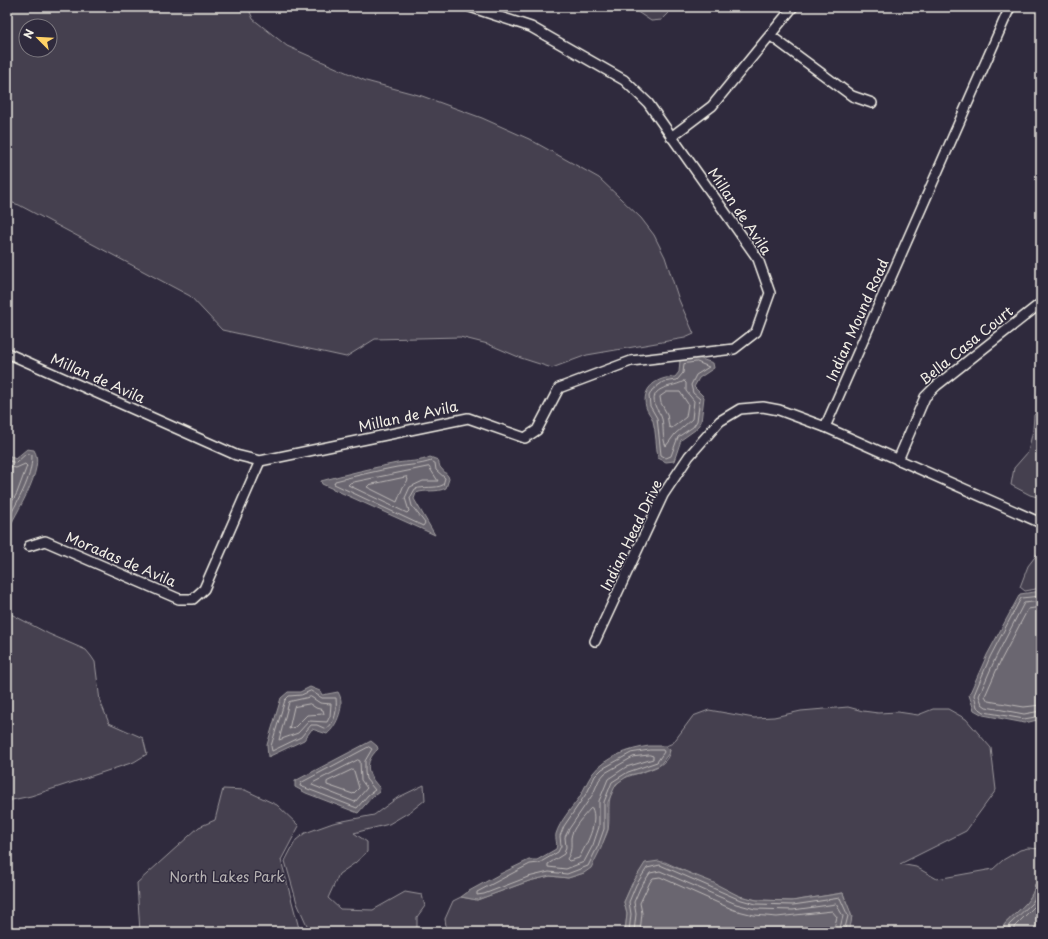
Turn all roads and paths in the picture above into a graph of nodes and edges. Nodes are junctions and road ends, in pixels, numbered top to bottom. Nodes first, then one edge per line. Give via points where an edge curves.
1 (470, 7) edge
2 (793, 7) edge
3 (1010, 7) edge
4 (771, 36) junction
5 (872, 103) dead end
6 (671, 137) junction
7 (1041, 303) edge
8 (7, 353) edge
9 (825, 427) junction
10 (898, 460) junction
11 (260, 461) junction
12 (1041, 523) edge
13 (29, 546) dead end
14 (595, 641) dead end

1 - 6 street, Millan de Avila via 531,27 624,80 648,103
2 - 4 street
3 - 9 street, Indian Mound Road
4 - 5 street via 852,96
4 - 6 street via 712,106
6 - 11 street, Millan de Avila via 758,260 770,293 756,332 734,349 631,361 559,388 537,430 525,438 468,418
7 - 10 street, Bella Casa Court via 925,397
8 - 11 street, Millan de Avila via 236,455
9 - 10 street
9 - 14 street, Indian Head Drive via 779,410 763,407 740,409 720,421 689,456 663,495
10 - 12 street
11 - 13 street, Moradas de Avila via 204,589 193,599 179,599 45,541

